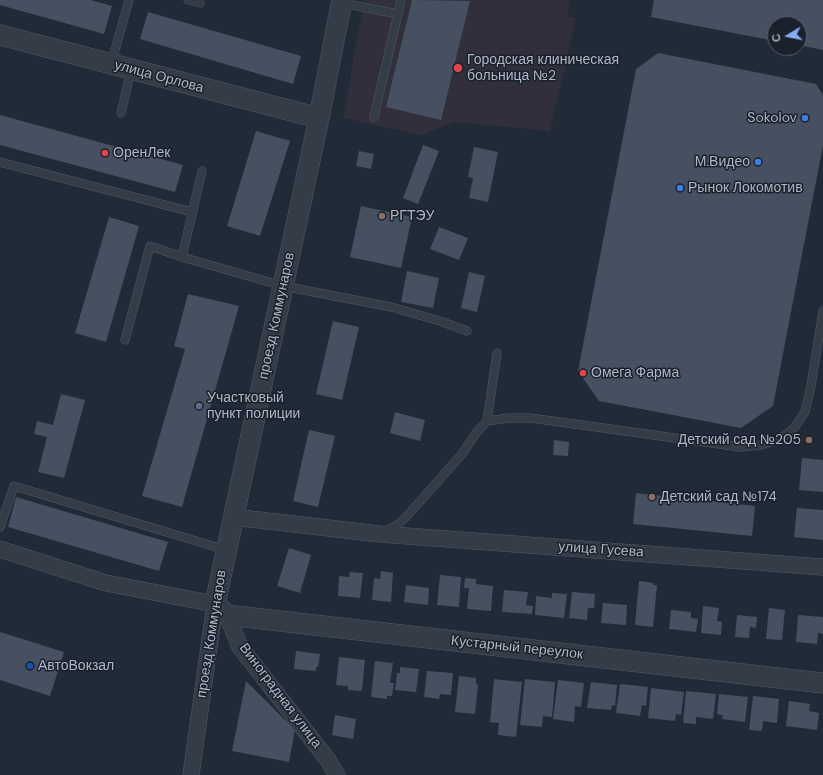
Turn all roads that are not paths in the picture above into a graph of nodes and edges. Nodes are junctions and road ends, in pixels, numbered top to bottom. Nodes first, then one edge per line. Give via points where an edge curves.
1 (129, 0) edge
2 (188, 0) edge
3 (401, 0) edge
4 (341, 2) edge
5 (200, 3) dead end
6 (398, 14) junction
7 (0, 35) edge
8 (111, 65) junction
9 (131, 70) junction
10 (121, 113) dead end
11 (374, 116) dead end
12 (319, 118) junction
13 (0, 162) edge
14 (202, 171) dead end
15 (192, 212) junction
16 (182, 257) junction
17 (283, 286) junction
18 (823, 311) edge
19 (467, 331) dead end
20 (125, 340) dead end
21 (497, 353) dead end
22 (487, 421) junction
23 (233, 517) junction
24 (0, 527) edge
25 (380, 534) junction
26 (0, 549) edge
27 (226, 550) junction
28 (823, 567) edge
29 (221, 610) junction
30 (823, 683) edge
31 (191, 775) edge
32 (337, 775) edge

1 - 8 lane
2 - 5 lane
3 - 6 lane
4 - 6 lane
4 - 12 street, проезд Коммунаров
6 - 11 lane
7 - 8 street, улица Орлова
8 - 9 street, улица Орлова
9 - 10 lane
9 - 12 street, улица Орлова
12 - 17 street, проезд Коммунаров
13 - 15 lane
14 - 15 lane
15 - 16 lane
16 - 17 lane
16 - 20 lane via 150,246
17 - 19 lane via 391,308
17 - 23 street, проезд Коммунаров
18 - 22 lane via 805,412 794,428 780,439 761,445 740,447 530,418
21 - 22 lane
22 - 25 lane via 462,454 407,516
23 - 25 street, улица Гусева
23 - 27 street, проезд Коммунаров
24 - 27 lane via 14,486
25 - 28 street, улица Гусева
26 - 29 street via 106,583
27 - 29 street, проезд Коммунаров
29 - 30 street, Кустарный переулок
29 - 31 street, проезд Коммунаров
29 - 32 street, Виноградная улица via 240,647

